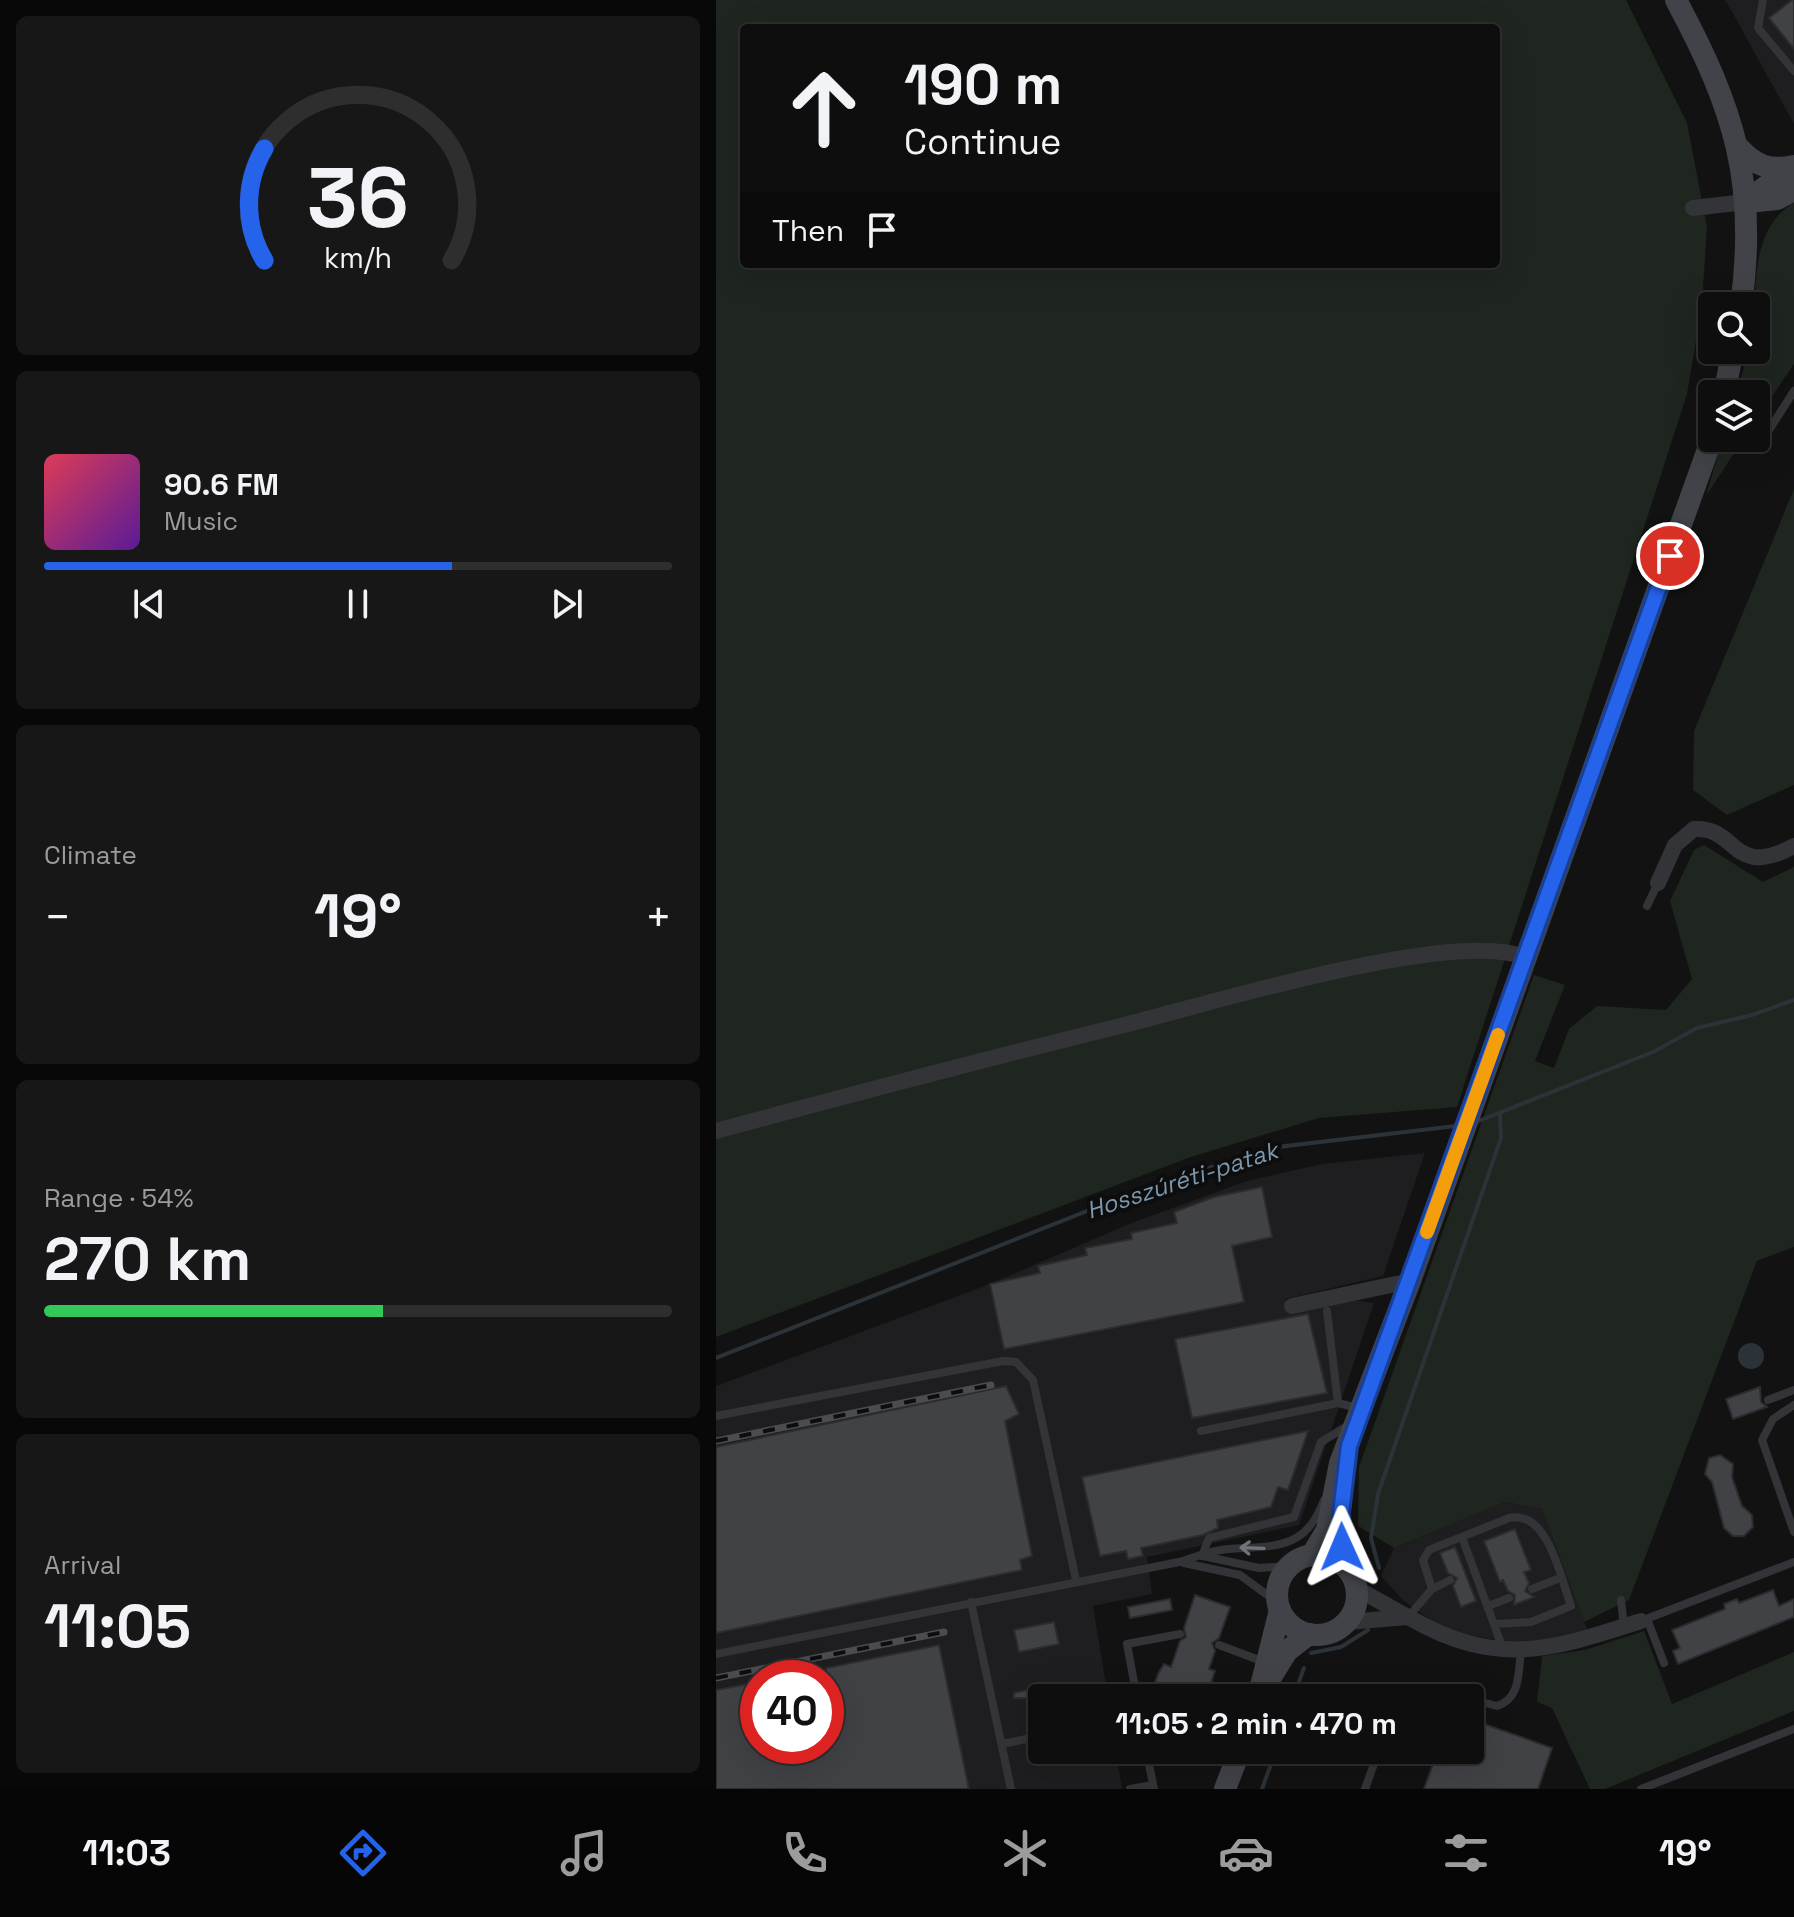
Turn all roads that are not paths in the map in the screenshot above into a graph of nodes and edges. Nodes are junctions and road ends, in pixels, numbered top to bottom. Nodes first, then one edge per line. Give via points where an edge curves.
1 (1676, 0) edge
2 (1763, 0) edge
3 (1794, 71) edge
4 (1739, 148) junction
5 (1794, 166) edge
6 (1794, 173) edge
7 (1794, 190) edge
8 (1745, 202) junction
9 (1693, 208) dead end
10 (1742, 292) edge
11 (1794, 391) edge
12 (1770, 428) edge
13 (1707, 452) edge
14 (1794, 846) edge
15 (1658, 883) joint
16 (1647, 906) dead end
17 (1526, 958) junction
18 (716, 1131) edge
19 (1410, 1281) junction
20 (1292, 1306) dead end
21 (1327, 1311) dead end
22 (1794, 1390) edge
23 (1768, 1400) dead end
24 (1338, 1403) junction
25 (1794, 1405) edge
26 (716, 1416) edge
27 (1360, 1416) junction
28 (1201, 1431) dead end
29 (1345, 1454) junction
30 (1794, 1532) edge
31 (1462, 1537) junction
32 (1312, 1555) junction
33 (1202, 1556) junction
34 (1179, 1562) junction
35 (1794, 1562) edge
36 (1289, 1566) junction
37 (1345, 1566) junction
38 (1560, 1578) junction
39 (1076, 1580) junction
40 (1450, 1580) dead end
41 (1356, 1588) junction
42 (1432, 1589) junction
43 (1532, 1589) dead end
44 (1509, 1598) dead end
45 (1621, 1600) dead end
46 (971, 1602) junction
47 (1488, 1606) junction
48 (1279, 1607) junction
49 (1409, 1618) junction
50 (1644, 1620) junction
51 (1347, 1622) junction
52 (1495, 1624) junction
53 (1624, 1627) junction
54 (1180, 1634) dead end
55 (1309, 1634) junction
56 (1219, 1645) dead end
57 (1503, 1649) junction
58 (1521, 1651) junction
59 (716, 1654) edge
60 (1267, 1663) junction
61 (1664, 1663) dead end
62 (1134, 1684) edge
63 (1262, 1684) edge
64 (1267, 1684) edge
65 (1484, 1702) edge
66 (1794, 1729) edge
67 (1028, 1739) edge
68 (1002, 1744) junction
69 (1149, 1764) edge
70 (1235, 1764) edge
71 (1374, 1764) edge
72 (1153, 1787) edge
73 (1011, 1789) edge
74 (1130, 1789) edge
75 (1225, 1789) edge
76 (1365, 1789) edge
77 (1641, 1789) edge

1 - 4 street via 1709,63
2 - 3 lane via 1758,28
4 - 5 street via 1771,169
4 - 8 street
6 - 8 street
7 - 8 street via 1777,199
8 - 9 street
8 - 10 street
11 - 12 lane
13 - 17 street
14 - 15 street via 1768,859 1749,858 1708,830 1694,829 1675,845
15 - 16 lane
17 - 18 street via 1505,951 1473,951 1345,969
17 - 19 street
19 - 20 street
19 - 27 street
21 - 24 lane
22 - 23 lane
24 - 27 lane
24 - 28 lane
25 - 30 lane via 1773,1419 1762,1440
26 - 39 lane via 1016,1362 1033,1380
27 - 29 street
27 - 33 lane via 1321,1442 1294,1517 1209,1538
29 - 32 street via 1327,1530
29 -> 33 lane via 1317,1515 1298,1536 1274,1548 1235,1548
29 - 37 street
31 - 38 lane via 1515,1517 1528,1519 1542,1532
31 - 42 lane via 1423,1556
31 - 47 lane via 1470,1573
32 - 36 street
32 - 37 street
33 - 34 lane
33 - 36 lane via 1259,1568
34 - 39 lane
34 - 48 lane via 1240,1575
35 - 50 lane
36 - 48 street via 1278,1587
37 - 41 street
38 - 43 lane
38 - 52 lane via 1571,1606 1531,1622
39 - 46 lane
40 - 42 lane
41 - 49 street
41 - 51 street
42 - 49 lane
44 - 47 lane
45 - 53 lane
46 - 59 lane
46 - 68 lane
47 - 52 lane
48 - 55 street via 1295,1628
48 - 60 street
49 - 51 street
49 - 57 street via 1452,1641
50 - 53 street
50 - 61 lane
51 - 55 street via 1325,1634
52 - 57 lane
53 - 58 street via 1558,1647
54 - 62 lane via 1127,1644
55 - 64 street via 1281,1658
56 - 60 lane
57 - 58 street
58 - 65 lane via 1516,1692 1497,1706
60 - 63 street
66 - 77 lane
67 - 68 lane
68 - 73 lane
69 - 72 lane
70 - 75 street
71 - 76 lane
72 - 74 lane

